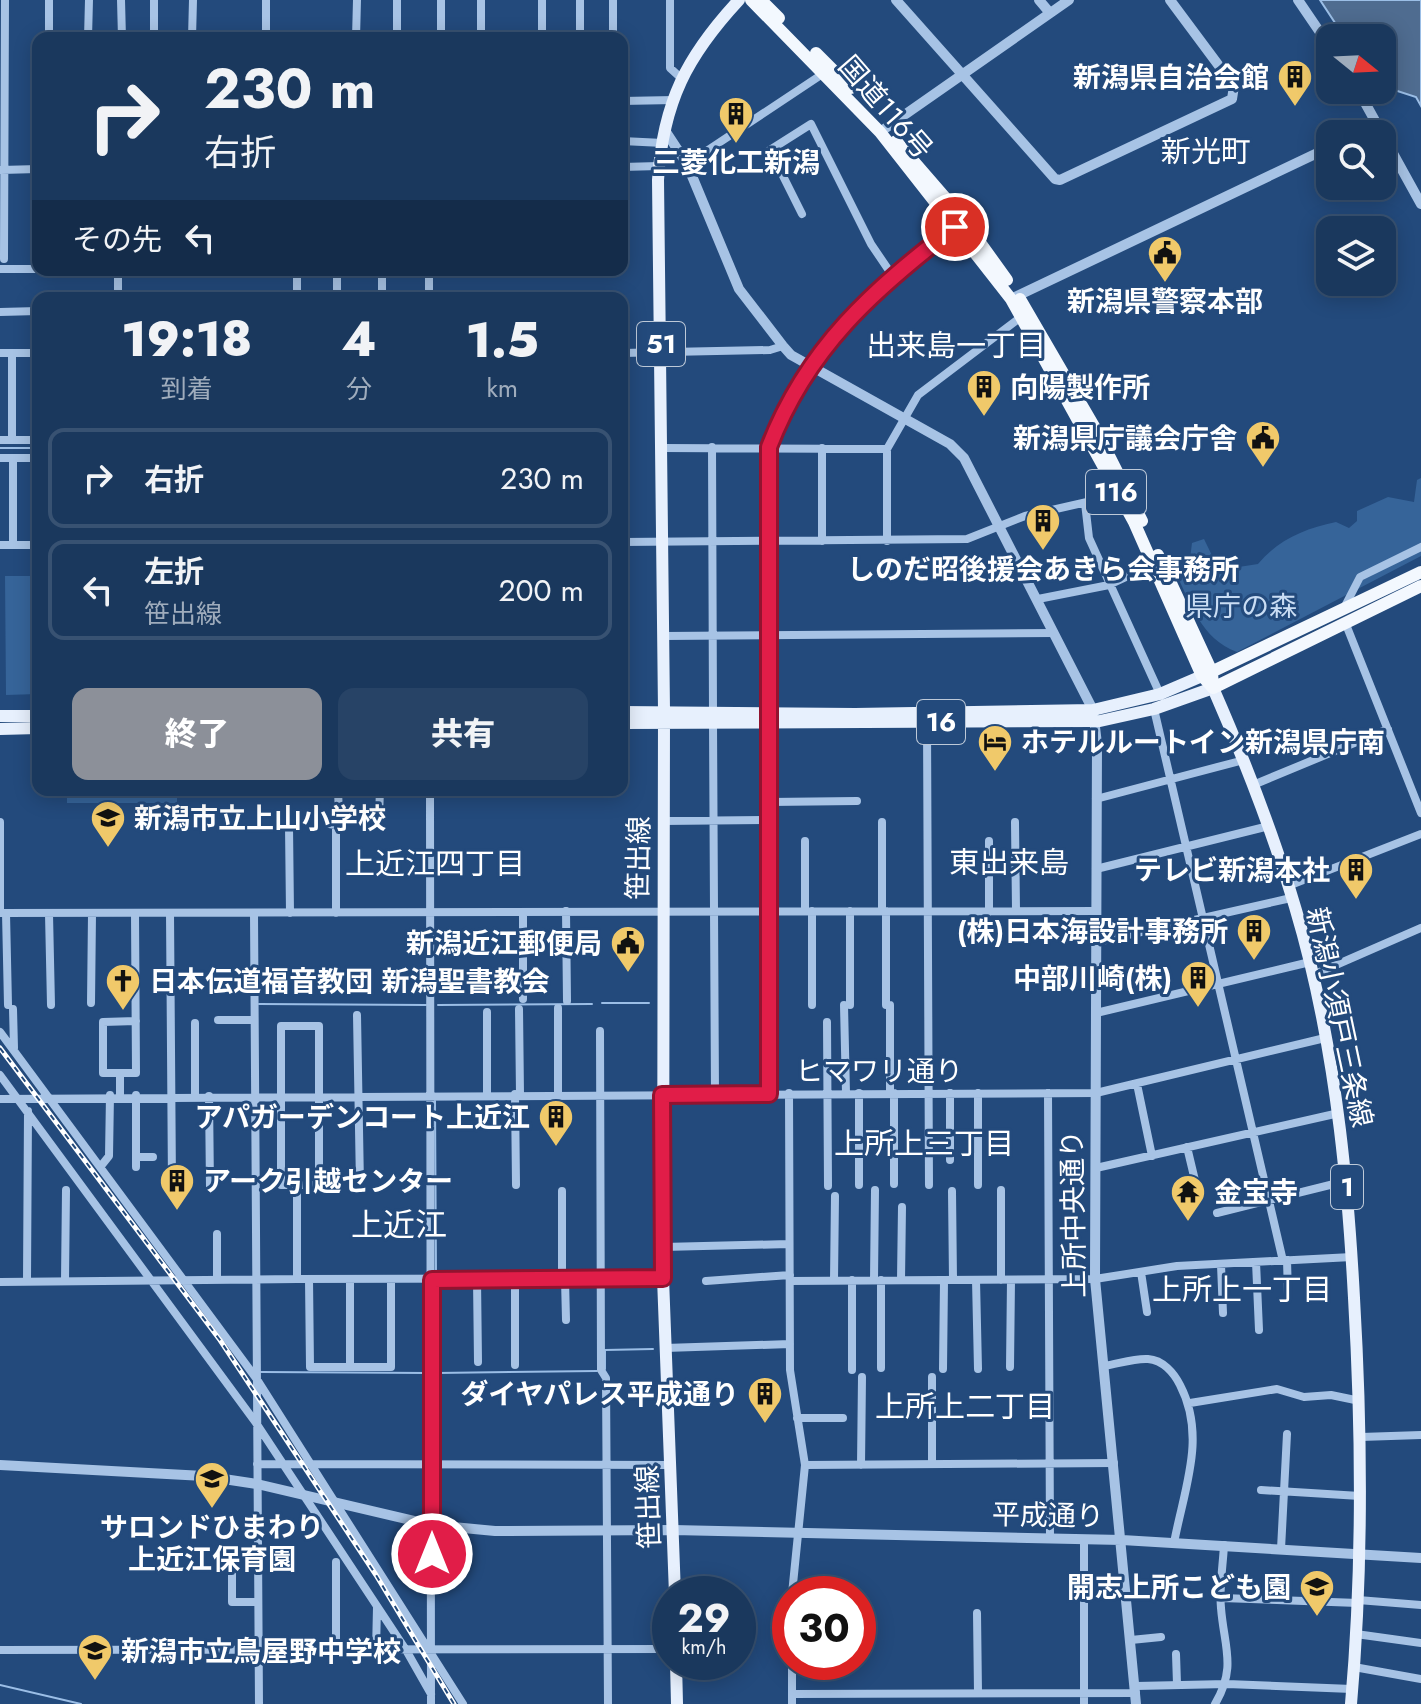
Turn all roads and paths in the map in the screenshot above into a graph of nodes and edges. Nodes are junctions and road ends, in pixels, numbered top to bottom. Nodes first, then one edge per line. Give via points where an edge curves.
1 (5, 0) edge
2 (49, 0) edge
3 (89, 0) edge
4 (121, 0) edge
5 (154, 0) edge
6 (193, 0) edge
7 (266, 0) edge
8 (357, 0) edge
9 (397, 0) edge
10 (441, 0) edge
11 (481, 0) edge
12 (542, 0) edge
13 (580, 0) edge
14 (613, 0) edge
15 (670, 0) edge
16 (739, 0) edge
17 (751, 0) edge
18 (761, 0) edge
19 (896, 0) edge
20 (1039, 0) edge
21 (1069, 0) edge
22 (1170, 0) edge
23 (1298, 0) edge
24 (1050, 13) junction
25 (1316, 26) edge
26 (49, 32) edge
27 (88, 32) edge
28 (122, 32) edge
29 (154, 32) edge
30 (192, 32) edge
31 (266, 32) edge
32 (356, 32) edge
33 (397, 32) edge
34 (441, 32) edge
35 (481, 32) edge
36 (542, 32) edge
37 (580, 32) edge
38 (613, 32) edge
39 (825, 72) junction
40 (962, 74) junction
41 (681, 78) junction
42 (674, 100) junction
43 (628, 101) edge
44 (883, 130) junction
45 (665, 138) junction
46 (628, 141) edge
47 (1316, 154) edge
48 (1396, 159) edge
49 (687, 164) junction
50 (659, 166) junction
51 (628, 167) edge
52 (32, 169) edge
53 (3, 170) edge
54 (1421, 204) edge
55 (802, 214) dead end
56 (955, 227) junction
57 (4, 259) dead end
58 (0, 269) edge
59 (32, 269) edge
60 (892, 275) junction
61 (1014, 297) junction
62 (32, 311) edge
63 (0, 312) edge
64 (1021, 317) junction
65 (783, 346) junction
66 (661, 352) junction
67 (0, 353) edge
68 (12, 353) junction
69 (32, 353) edge
70 (628, 353) edge
71 (809, 364) junction
72 (905, 418) junction
73 (0, 440) edge
74 (12, 440) junction
75 (32, 440) edge
76 (712, 447) junction
77 (769, 447) junction
78 (662, 448) junction
79 (822, 448) junction
80 (887, 449) junction
81 (0, 458) edge
82 (13, 458) junction
83 (32, 458) edge
84 (1118, 495) junction
85 (1085, 503) junction
86 (998, 525) junction
87 (713, 540) junction
88 (768, 541) junction
89 (822, 541) junction
90 (887, 541) junction
91 (628, 542) edge
92 (661, 542) junction
93 (0, 545) edge
94 (13, 545) junction
95 (32, 545) edge
96 (1421, 547) edge
97 (1154, 564) junction
98 (1421, 572) edge
99 (1109, 585) junction
100 (1421, 586) edge
101 (1038, 599) junction
102 (1344, 616) junction
103 (1054, 633) junction
104 (713, 635) junction
105 (664, 636) junction
106 (768, 636) junction
107 (1207, 674) junction
108 (1213, 688) junction
109 (1160, 694) junction
110 (1154, 709) junction
111 (628, 713) edge
112 (0, 716) edge
113 (32, 716) edge
114 (1095, 716) junction
115 (664, 717) junction
116 (713, 718) junction
117 (769, 718) junction
118 (628, 722) edge
119 (927, 722) junction
120 (32, 728) edge
121 (0, 729) edge
122 (1388, 729) junction
123 (1244, 760) junction
124 (1169, 781) junction
125 (1253, 785) junction
126 (338, 796) edge
127 (380, 796) edge
128 (430, 796) edge
129 (1096, 799) junction
130 (857, 801) dead end
131 (769, 802) junction
132 (1421, 813) edge
133 (769, 820) junction
134 (662, 821) junction
135 (714, 821) junction
136 (0, 822) edge
137 (882, 822) dead end
138 (1015, 822) dead end
139 (329, 824) dead end
140 (289, 826) dead end
141 (1269, 826) junction
142 (1421, 834) edge
143 (805, 841) dead end
144 (989, 841) dead end
145 (1185, 849) junction
146 (1096, 869) junction
147 (1289, 892) junction
148 (715, 910) junction
149 (770, 910) junction
150 (566, 911) junction
151 (661, 911) junction
152 (808, 911) junction
153 (850, 911) junction
154 (884, 911) junction
155 (1016, 911) junction
156 (1096, 911) junction
157 (523, 912) junction
158 (928, 912) junction
159 (989, 912) junction
160 (2, 913) edge
161 (135, 913) junction
162 (170, 913) junction
163 (254, 913) junction
164 (290, 913) junction
165 (336, 913) junction
166 (431, 913) junction
167 (49, 914) junction
168 (92, 914) junction
169 (1203, 917) junction
170 (1421, 928) edge
171 (1097, 942) junction
172 (1311, 968) junction
173 (1217, 985) junction
174 (523, 999) dead end
175 (567, 1001) dead end
176 (91, 1003) dead end
177 (51, 1005) dead end
178 (812, 1005) dead end
179 (558, 1008) dead end
180 (519, 1009) dead end
181 (487, 1012) dead end
182 (1096, 1013) junction
183 (357, 1015) dead end
184 (218, 1020) dead end
185 (253, 1020) junction
186 (136, 1021) junction
187 (827, 1022) dead end
188 (195, 1023) dead end
189 (600, 1031) dead end
190 (0, 1032) edge
191 (1325, 1038) junction
192 (14, 1049) junction
193 (1236, 1060) junction
194 (120, 1073) junction
195 (0, 1075) edge
196 (1137, 1084) junction
197 (789, 1093) junction
198 (828, 1093) junction
199 (846, 1093) junction
200 (859, 1093) junction
201 (892, 1093) junction
202 (928, 1093) junction
203 (950, 1093) junction
204 (978, 1093) junction
205 (1048, 1093) junction
206 (1096, 1093) junction
207 (431, 1094) junction
208 (487, 1094) junction
209 (518, 1094) junction
210 (558, 1094) junction
211 (599, 1094) junction
212 (769, 1094) junction
213 (110, 1095) junction
214 (120, 1095) junction
215 (136, 1095) junction
216 (171, 1095) junction
217 (195, 1095) junction
218 (662, 1095) junction
219 (715, 1095) junction
220 (49, 1096) junction
221 (209, 1096) junction
222 (318, 1096) junction
223 (359, 1096) junction
224 (254, 1097) junction
225 (280, 1097) junction
226 (0, 1099) edge
227 (18, 1099) junction
228 (28, 1111) junction
229 (1339, 1113) junction
230 (1252, 1132) junction
231 (1187, 1147) junction
232 (1152, 1156) junction
233 (136, 1157) junction
234 (153, 1157) dead end
235 (950, 1160) dead end
236 (101, 1166) junction
237 (136, 1167) dead end
238 (1096, 1168) junction
239 (1346, 1181) junction
240 (894, 1184) dead end
241 (172, 1185) dead end
242 (297, 1185) junction
243 (360, 1185) dead end
244 (516, 1185) dead end
245 (859, 1185) dead end
246 (929, 1185) dead end
247 (978, 1185) dead end
248 (828, 1186) dead end
249 (210, 1188) dead end
250 (66, 1190) dead end
251 (875, 1190) dead end
252 (1001, 1190) dead end
253 (562, 1191) dead end
254 (952, 1191) dead end
255 (1198, 1193) dead end
256 (835, 1196) dead end
257 (1269, 1201) junction
258 (902, 1207) dead end
259 (1217, 1213) dead end
260 (217, 1234) dead end
261 (789, 1244) junction
262 (663, 1247) junction
263 (1352, 1257) junction
264 (1285, 1260) junction
265 (1256, 1262) junction
266 (1221, 1265) junction
267 (1141, 1272) junction
268 (663, 1278) junction
269 (790, 1278) junction
270 (297, 1279) junction
271 (309, 1279) junction
272 (477, 1279) junction
273 (515, 1279) junction
274 (563, 1279) junction
275 (601, 1279) junction
276 (1095, 1279) junction
277 (217, 1280) junction
278 (255, 1280) junction
279 (350, 1280) junction
280 (391, 1280) junction
281 (432, 1280) junction
282 (834, 1280) junction
283 (852, 1280) junction
284 (878, 1280) junction
285 (901, 1280) junction
286 (948, 1280) junction
287 (976, 1280) junction
288 (1001, 1280) junction
289 (1011, 1280) junction
290 (1050, 1280) junction
291 (27, 1281) junction
292 (65, 1281) junction
293 (187, 1281) junction
294 (706, 1281) dead end
295 (0, 1282) edge
296 (155, 1282) junction
297 (1288, 1295) dead end
298 (1147, 1312) dead end
299 (1223, 1313) dead end
300 (566, 1320) dead end
301 (1259, 1330) dead end
302 (790, 1344) junction
303 (665, 1348) junction
304 (478, 1362) dead end
305 (515, 1365) dead end
306 (1104, 1366) junction
307 (350, 1367) junction
308 (1010, 1367) dead end
309 (881, 1368) dead end
310 (943, 1369) dead end
311 (978, 1369) dead end
312 (852, 1370) dead end
313 (862, 1377) dead end
314 (932, 1377) dead end
315 (256, 1378) junction
316 (1360, 1401) junction
317 (1190, 1403) junction
318 (797, 1418) junction
319 (843, 1418) dead end
320 (256, 1423) junction
321 (1287, 1434) dead end
322 (1421, 1435) edge
323 (1361, 1437) junction
324 (432, 1463) junction
325 (1114, 1463) junction
326 (257, 1464) junction
327 (284, 1464) junction
328 (313, 1464) junction
329 (608, 1464) junction
330 (932, 1464) junction
331 (1050, 1464) junction
332 (0, 1465) edge
333 (670, 1465) junction
334 (805, 1465) junction
335 (861, 1465) junction
336 (257, 1484) junction
337 (1261, 1490) dead end
338 (1285, 1490) junction
339 (305, 1496) junction
340 (1360, 1496) junction
341 (338, 1504) junction
342 (432, 1525) junction
343 (673, 1530) junction
344 (605, 1532) junction
345 (799, 1533) junction
346 (1050, 1539) junction
347 (1084, 1539) junction
348 (1122, 1540) junction
349 (1174, 1543) junction
350 (1224, 1545) junction
351 (1281, 1549) junction
352 (1360, 1553) junction
353 (1421, 1558) edge
354 (336, 1562) dead end
355 (232, 1574) dead end
356 (674, 1576) edge
357 (794, 1576) edge
358 (1222, 1598) junction
359 (258, 1602) junction
360 (1358, 1602) junction
361 (1421, 1605) edge
362 (377, 1606) junction
363 (432, 1612) junction
364 (977, 1613) dead end
365 (412, 1618) junction
366 (1356, 1634) junction
367 (1161, 1637) dead end
368 (1131, 1640) junction
369 (1421, 1643) edge
370 (608, 1649) junction
371 (652, 1649) edge
372 (0, 1650) edge
373 (406, 1650) junction
374 (432, 1650) junction
375 (336, 1651) junction
376 (376, 1651) junction
377 (259, 1652) junction
378 (1176, 1654) dead end
379 (1354, 1667) junction
380 (1421, 1679) edge
381 (676, 1680) edge
382 (792, 1680) edge
383 (1177, 1684) junction
384 (1227, 1684) junction
385 (1352, 1689) junction
386 (1084, 1692) junction
387 (841, 1693) junction
388 (883, 1693) junction
389 (978, 1693) junction
390 (1023, 1693) junction
391 (792, 1694) junction
392 (922, 1694) junction
393 (967, 1694) junction
394 (1136, 1694) edge
395 (433, 1701) edge
396 (259, 1704) edge
397 (463, 1704) edge
398 (608, 1704) edge
399 (677, 1704) edge
400 (792, 1704) edge
401 (841, 1704) edge
402 (883, 1704) edge
403 (922, 1704) edge
404 (967, 1704) edge
405 (1023, 1704) edge
406 (1084, 1704) edge
407 (1215, 1704) edge
408 (1351, 1704) edge

1 - 53 street
2 - 26 street
3 - 27 street
4 - 28 street
5 - 29 street
6 - 30 street
7 - 31 street
8 - 32 street
9 - 33 street
10 - 34 street
11 - 35 street
12 - 36 street
13 - 37 street
14 - 38 street
15 - 41 street via 670,68
16 - 41 main road, 笹出線 / 51 via 700,45
17 - 39 highway, 国道116号 / 116
18 - 44 highway, 国道116号 / 116 via 833,68
19 - 40 street
20 - 24 street
21 - 24 street
22 - 40 street via 1234,86 1232,99 1060,180
23 - 25 street
24 - 40 street
39 - 44 highway, 国道116号 / 116
39 - 49 street
40 - 44 street
41 - 42 main road, 笹出線 / 51
42 - 43 street
42 - 45 main road, 笹出線 / 51
44 - 56 highway, 国道116号 / 116
44 - 61 highway, 国道116号 / 116 via 961,216
45 - 46 street
45 - 49 street
45 - 50 main road, 笹出線 / 51
47 - 61 street
48 - 54 street
49 - 65 street via 739,289
50 - 51 street
50 - 66 main road, 笹出線 / 51
52 - 53 street
53 - 57 street
55 - 60 street via 770,150 811,124
56 - 60 street
56 - 61 highway, 国道116号 / 116
58 - 59 street
60 - 71 street
61 - 64 highway, 国道116号 / 116
61 - 107 highway, 国道116号 / 116 via 1095,428
62 - 63 street
64 - 72 street via 918,395
64 - 84 highway, 国道116号 / 116
65 - 66 street
65 - 71 street
66 - 70 street
66 - 78 main road, 笹出線 / 51
67 - 68 street
68 - 69 street
68 - 74 street
71 - 72 street
71 - 77 street
72 - 80 street
72 - 86 street via 964,458
73 - 74 street
74 - 75 street
76 - 77 street
76 - 78 street
76 - 87 street
77 - 79 street
77 - 88 street
78 - 92 main road, 笹出線 / 51
79 - 80 street
79 - 89 street
80 - 90 street
81 - 82 street
82 - 83 street
82 - 94 street
84 - 85 street
84 - 97 highway, 国道116号 / 116
85 - 86 street
85 - 99 street via 1089,538
86 - 90 street via 967,539
86 - 101 street
87 - 88 street
87 - 92 street
87 - 104 street
88 - 89 street
88 - 106 street
89 - 90 street
91 - 92 street
92 - 105 main road, 笹出線 / 51
93 - 94 street
94 - 95 street
96 - 102 street via 1360,577
97 - 99 street
97 - 107 highway, 国道116号 / 116
98 - 102 highway
99 - 101 street
99 - 109 street
100 - 102 highway
101 - 103 street
102 - 107 highway
102 - 108 highway
102 - 122 street
103 - 106 street
103 - 114 street
104 - 105 street
104 - 106 street
104 - 116 street
105 - 115 main road, 笹出線 / 51
106 - 117 street
107 - 108 highway, 国道116号 / 116
107 - 109 main road, 16
108 - 110 main road, 16
108 - 123 main road, 新潟小須戸三条線 / 1
109 - 114 main road, 16
110 - 114 main road, 16
110 - 124 street
111 - 115 main road, 16
112 - 113 main road
114 - 117 main road, 16
114 - 119 main road, 16
114 - 129 street, 上所中央通り
115 - 116 main road, 16
115 - 118 main road, 16
115 - 134 main road, 笹出線 / 51
116 - 117 main road, 16
116 - 135 street
117 - 119 main road, 16
117 - 131 street
119 - 158 street
120 - 121 main road
122 - 125 street
122 - 132 street
123 - 124 street
123 - 125 main road, 新潟小須戸三条線 / 1
124 - 129 street
124 - 145 street
125 - 141 main road, 新潟小須戸三条線 / 1
126 - 127 street via 339,815 379,816
128 - 166 street
129 - 146 street, 上所中央通り
130 - 131 street
131 - 133 street
133 - 135 street
133 - 149 street
134 - 135 street
134 - 151 main road, 笹出線 / 51
135 - 148 street
136 - 160 street
137 - 154 street
138 - 155 street
139 - 165 street via 336,825
140 - 164 street
141 - 145 street
141 - 147 main road, 新潟小須戸三条線 / 1
142 - 147 street
143 - 152 street
144 - 159 street
145 - 146 street
145 - 169 street
146 - 156 street, 上所中央通り
147 - 169 street
147 - 172 main road, 新潟小須戸三条線 / 1
148 - 149 street
148 - 151 street
148 - 219 street
149 - 152 street
149 - 212 street
150 - 151 street
150 - 157 street
150 - 175 street
151 - 218 main road, 笹出線 / 51
152 - 153 street
152 - 178 street
153 - 154 street
153 - 199 street
154 - 158 street
154 - 201 street
155 - 156 street
155 - 159 street
156 - 171 street, 上所中央通り
157 - 166 street
157 - 174 street
158 - 159 street
158 - 202 street
160 - 167 street
160 - 192 street
161 - 162 street
161 - 168 street
161 - 186 street
162 - 163 street
162 - 216 street
163 - 164 street
163 - 185 street
164 - 165 street
165 - 166 street
166 - 207 street
167 - 168 street
167 - 177 street
168 - 176 street
169 - 171 street
169 - 173 street
170 - 172 street
171 - 182 street, 上所中央通り
172 - 173 street
172 - 191 main road, 新潟小須戸三条線 / 1
173 - 182 street
173 - 193 street
179 - 210 street
180 - 209 street
181 - 208 street
182 - 206 street, 上所中央通り
183 - 223 street
184 - 185 street
185 - 224 street
186 - 194 street via 136,1073
186 - 194 street via 103,1022 103,1073
187 - 198 street
188 - 217 street
189 - 211 street
190 - 192 street
191 - 193 street, ヒマワリ通り
191 - 229 main road, 新潟小須戸三条線 / 1
192 - 220 street
193 - 196 street, ヒマワリ通り
193 - 230 street
194 - 214 street
195 - 227 street
196 - 206 street, ヒマワリ通り
196 - 232 street
197 - 198 street, ヒマワリ通り
197 - 212 street, ヒマワリ通り
197 - 261 street
198 - 199 street, ヒマワリ通り
198 - 248 street
199 - 200 street, ヒマワリ通り
200 - 201 street, ヒマワリ通り
200 - 245 street
201 - 202 street, ヒマワリ通り
201 - 240 street
202 - 203 street, ヒマワリ通り
202 - 246 street
203 - 204 street, ヒマワリ通り
203 - 235 street
204 - 205 street, ヒマワリ通り
204 - 247 street
205 - 206 street, ヒマワリ通り
205 - 290 street
206 - 238 street, 上所中央通り
207 - 208 street, ヒマワリ通り
207 - 223 street, ヒマワリ通り
207 - 281 street
208 - 209 street, ヒマワリ通り
209 - 210 street, ヒマワリ通り
209 - 244 street
210 - 211 street, ヒマワリ通り
211 - 218 street, ヒマワリ通り
211 - 275 street
212 - 219 street, ヒマワリ通り
213 - 214 street, ヒマワリ通り
213 - 220 street, ヒマワリ通り
213 - 236 street via 109,1156
214 - 215 street, ヒマワリ通り
215 - 216 street, ヒマワリ通り
215 - 233 street
216 - 217 street, ヒマワリ通り
216 - 241 street
217 - 221 street, ヒマワリ通り
218 - 219 street, ヒマワリ通り
218 - 262 main road, 笹出線 / 51
220 - 227 street, ヒマワリ通り
220 - 236 street
221 - 224 street, ヒマワリ通り
221 - 249 street
222 - 223 street, ヒマワリ通り
222 - 225 street, ヒマワリ通り
222 - 225 street via 319,1026 281,1026
222 - 242 street via 319,1185
223 - 243 street
224 - 225 street, ヒマワリ通り
224 - 278 street
225 - 242 street via 281,1185
226 - 227 street, ヒマワリ通り
227 - 228 street
228 - 291 street
228 - 296 street
229 - 230 street
229 - 239 main road, 新潟小須戸三条線 / 1
230 - 231 street
230 - 257 street
231 - 232 street
231 - 255 street
232 - 238 street
233 - 234 street
233 - 237 street
236 - 293 street
238 - 276 street, 上所中央通り
239 - 257 street
239 - 263 main road, 新潟小須戸三条線 / 1
242 - 270 street
250 - 292 street
251 - 284 street
252 - 288 street
253 - 274 street
254 - 286 street
256 - 282 street
257 - 259 street
257 - 264 street
258 - 285 street
260 - 277 street
261 - 262 street
261 - 269 street
262 - 268 main road, 笹出線 / 51
263 - 264 street
263 - 316 main road, 新潟小須戸三条線 / 1
264 - 265 street
264 - 297 street
265 - 266 street
265 - 301 street
266 - 267 street
266 - 299 street
267 - 276 street
267 - 298 street
268 - 275 street
268 - 303 main road, 笹出線 / 51
269 - 282 street
269 - 294 street
269 - 302 street
270 - 271 street
270 - 278 street
271 - 279 street
271 - 307 street via 310,1367
272 - 273 street
272 - 281 street
272 - 304 street
273 - 274 street
273 - 305 street
274 - 275 street
274 - 300 street
275 - 329 street
276 - 290 street
276 - 306 street, 上所中央通り
277 - 278 street
277 - 293 street
278 - 315 street
279 - 280 street
279 - 307 street
280 - 281 street
280 - 307 street via 391,1367
281 - 324 street
282 - 283 street
283 - 284 street
283 - 312 street
284 - 285 street
284 - 309 street
285 - 286 street
286 - 287 street
286 - 310 street
287 - 288 street
287 - 311 street
288 - 289 street
289 - 290 street
289 - 308 street
290 - 331 street
291 - 292 street
291 - 295 street
292 - 296 street
293 - 296 street
293 - 315 street
296 - 320 street
302 - 303 street
302 - 318 street
303 - 333 main road, 笹出線 / 51
306 - 317 street via 1160,1362 1174,1373
306 - 325 street, 上所中央通り
313 - 335 street
314 - 330 street
315 - 320 street
315 - 328 street
316 - 317 street via 1304,1397 1277,1389
316 - 323 main road, 新潟小須戸三条線 / 1
317 - 349 street via 1193,1458
318 - 319 street
318 - 334 street
320 - 326 street
320 - 327 street
321 - 338 street
322 - 323 street
323 - 340 main road, 新潟小須戸三条線 / 1
324 - 328 street
324 - 329 street
324 - 342 street
325 - 331 street
325 - 348 street, 上所中央通り
326 - 327 street
326 - 336 street
327 - 328 street
327 - 339 street
328 - 341 street
329 - 333 street
329 - 344 street
330 - 331 street
330 - 335 street
331 - 346 street
332 - 336 street, 平成通り via 158,1472
333 - 343 main road, 笹出線 / 51
334 - 335 street
334 - 345 street
336 - 339 street, 平成通り
336 - 359 street
337 - 338 street
338 - 340 street
338 - 351 street
339 - 341 street, 平成通り
339 - 362 street
340 - 352 main road, 新潟小須戸三条線 / 1
341 - 342 street, 平成通り
341 - 365 street
342 - 344 street, 平成通り
342 - 363 street
343 - 344 street, 平成通り
343 - 345 street, 平成通り
343 - 356 main road, 笹出線 / 51
344 - 370 street
345 - 346 street, 平成通り
345 - 357 street
346 - 347 street, 平成通り
347 - 348 street, 平成通り
347 - 386 street
348 - 349 street, 平成通り
348 - 368 street, 上所中央通り
349 - 350 street, 平成通り
350 - 351 street, 平成通り
350 - 358 street
351 - 352 street, 平成通り
352 - 353 street, 平成通り
352 - 360 main road, 新潟小須戸三条線 / 1
354 - 375 street
355 - 359 street via 232,1602
358 - 360 street
358 - 384 street
359 - 377 street
360 - 361 street
360 - 366 main road, 新潟小須戸三条線 / 1
362 - 373 street
362 - 376 street
363 - 365 street
363 - 374 street
364 - 389 street
365 - 374 street
366 - 369 street
366 - 379 main road, 新潟小須戸三条線 / 1
367 - 368 street
368 - 394 street, 上所中央通り
370 - 371 street
370 - 374 street
370 - 398 street
372 - 377 street
373 - 374 street
373 - 376 street
373 - 395 street
374 - 395 street
374 - 397 street
375 - 376 street
375 - 377 street
377 - 396 street
378 - 383 street
379 - 380 street
379 - 385 main road, 新潟小須戸三条線 / 1
381 - 399 main road
382 - 391 street
383 - 384 street
383 - 394 street
384 - 385 street
384 - 407 street
385 - 408 main road, 新潟小須戸三条線 / 1
386 - 390 street
386 - 394 street
386 - 406 street
387 - 388 street
387 - 391 street
387 - 401 street
388 - 392 street
388 - 402 street
389 - 390 street
389 - 393 street
390 - 405 street
391 - 400 street
392 - 393 street
392 - 403 street
393 - 404 street

